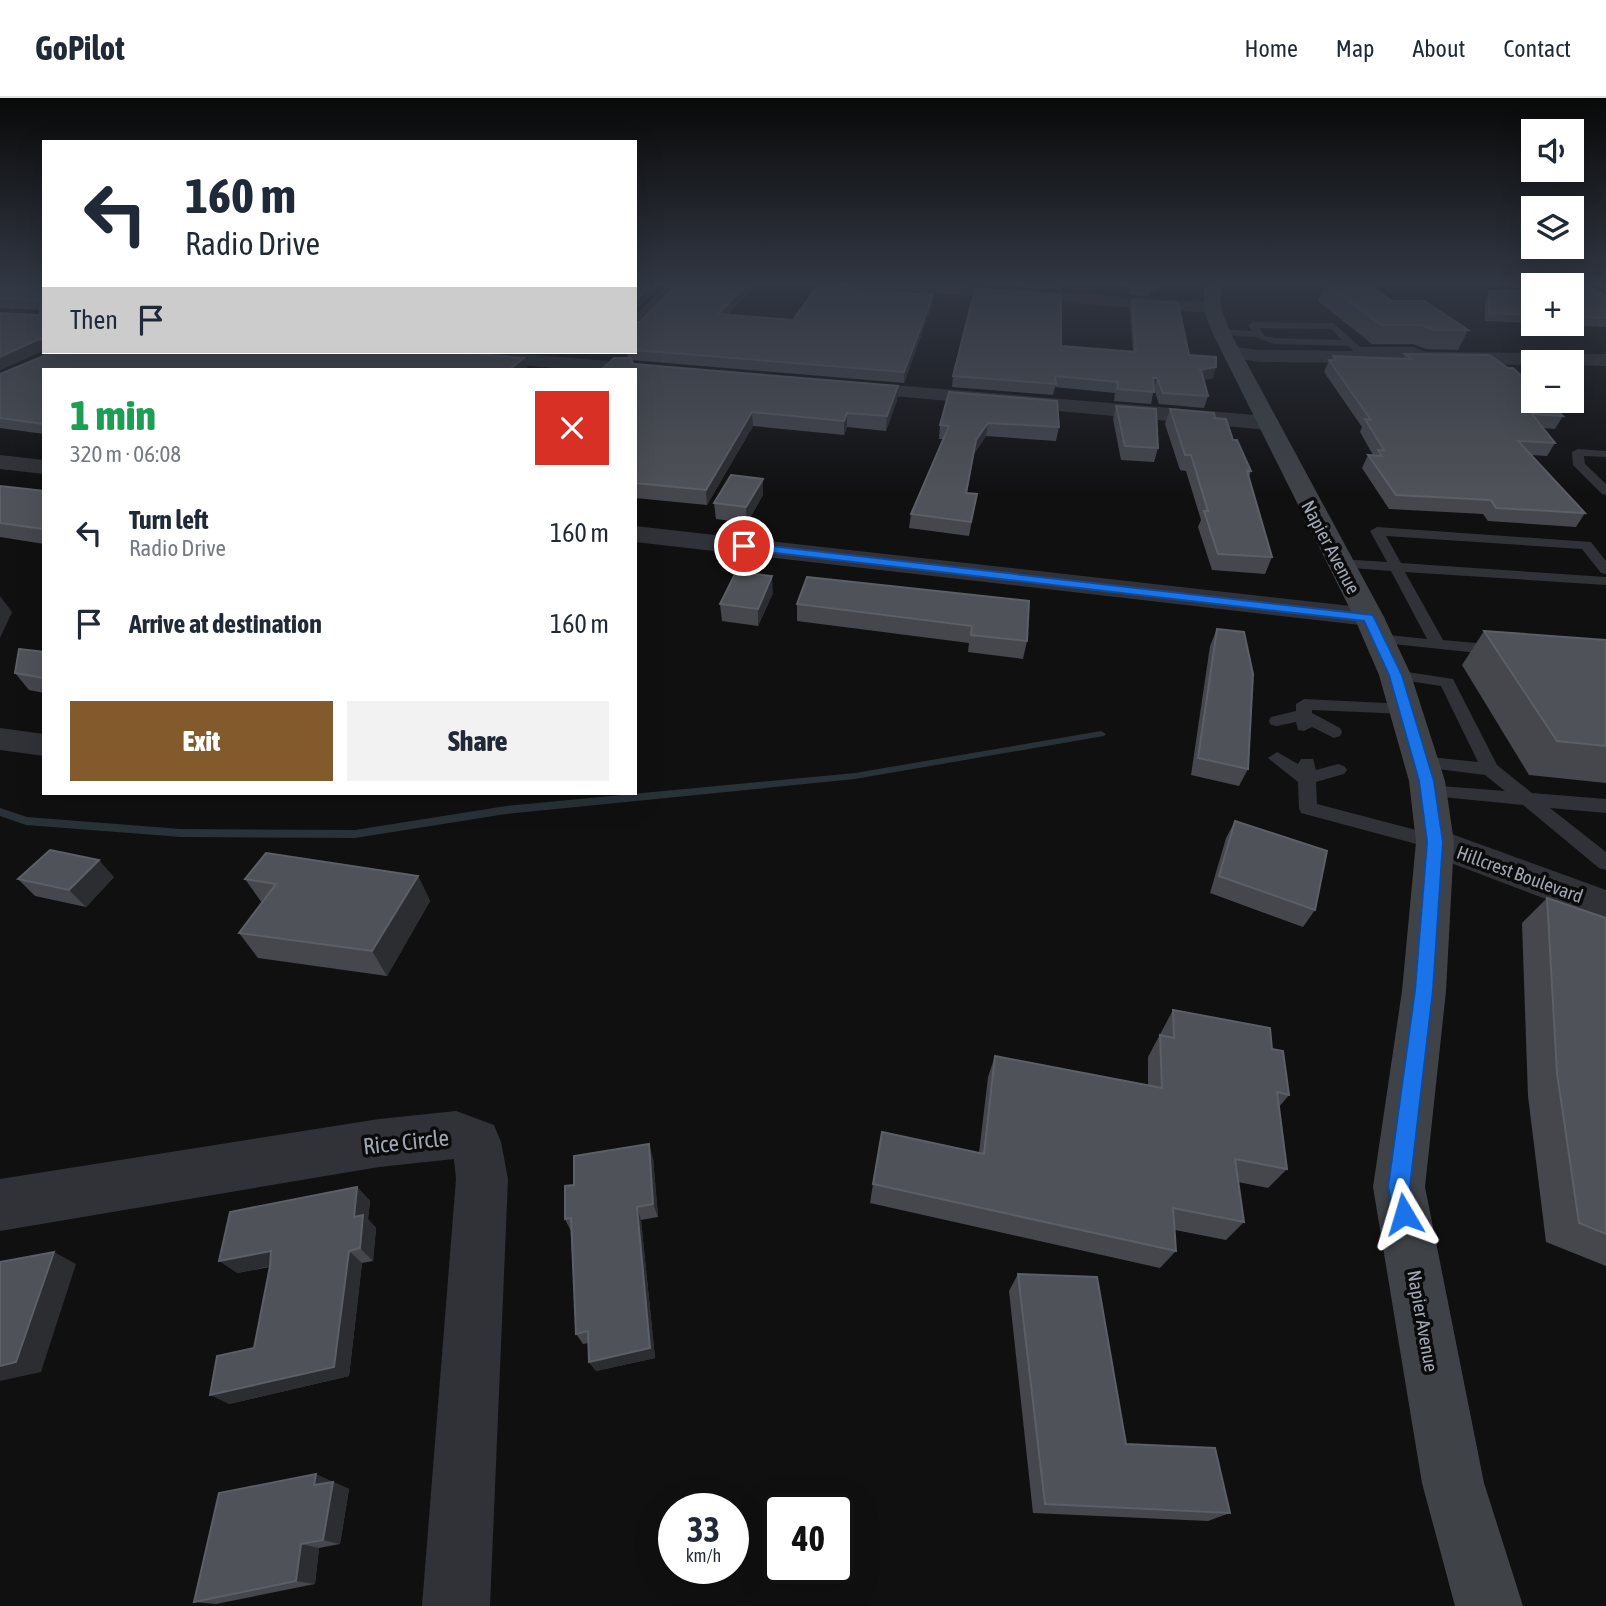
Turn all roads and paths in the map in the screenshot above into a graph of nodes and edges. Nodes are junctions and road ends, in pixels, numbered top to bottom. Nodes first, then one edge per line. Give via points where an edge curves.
1 (1240, 352) edge
2 (1257, 352) edge
3 (1319, 352) edge
4 (1381, 352) edge
5 (467, 354) edge
6 (1606, 360) edge
7 (601, 362) edge
8 (680, 373) edge
9 (830, 386) edge
10 (1268, 423) junction
11 (1606, 454) edge
12 (0, 462) edge
13 (42, 467) edge
14 (1606, 491) edge
15 (637, 534) edge
16 (1586, 545) junction
17 (1606, 547) edge
18 (1339, 563) junction
19 (1397, 566) junction
20 (1606, 570) edge
21 (1606, 581) edge
22 (1437, 644) junction
23 (1515, 651) edge
24 (1387, 660) junction
25 (1277, 721) dead end
26 (1304, 721) junction
27 (1334, 733) dead end
28 (0, 739) edge
29 (42, 746) edge
30 (1277, 758) dead end
31 (1490, 769) junction
32 (1338, 770) dead end
33 (1307, 771) junction
34 (1424, 776) junction
35 (1526, 799) junction
36 (1606, 806) edge
37 (1435, 842) junction
38 (1606, 863) edge
39 (1606, 906) edge
40 (0, 1205) edge
41 (456, 1606) edge
42 (1489, 1606) edge

1 - 10 street, Napier Avenue
2 - 3 street via 1260,356
4 - 6 street via 1436,358
5 - 7 street
7 - 8 street
9 - 10 street
10 - 18 street, Napier Avenue
11 - 14 lane via 1578,452 1579,465
12 - 13 street
15 - 24 street
16 - 17 lane
16 - 19 lane via 1377,531
16 - 20 lane
18 - 19 lane
18 - 24 street, Napier Avenue
19 - 21 lane
19 - 22 lane
22 - 23 lane
22 - 24 lane
24 - 26 lane via 1304,705
24 - 31 lane via 1447,682
24 - 34 street, Napier Avenue
25 - 26 lane
26 - 27 lane
28 - 29 street
30 - 33 lane
31 - 34 lane
31 - 35 lane
32 - 33 lane
33 - 37 lane via 1308,808
34 - 35 lane
34 - 37 street, Napier Avenue
35 - 36 lane
35 - 38 lane
37 - 39 street, Hillcrest Boulevard
37 - 42 street, Napier Avenue via 1424,990 1399,1187 1453,1483
40 - 41 street, Rice Circle via 379,1143 456,1135 476,1142 481,1179

